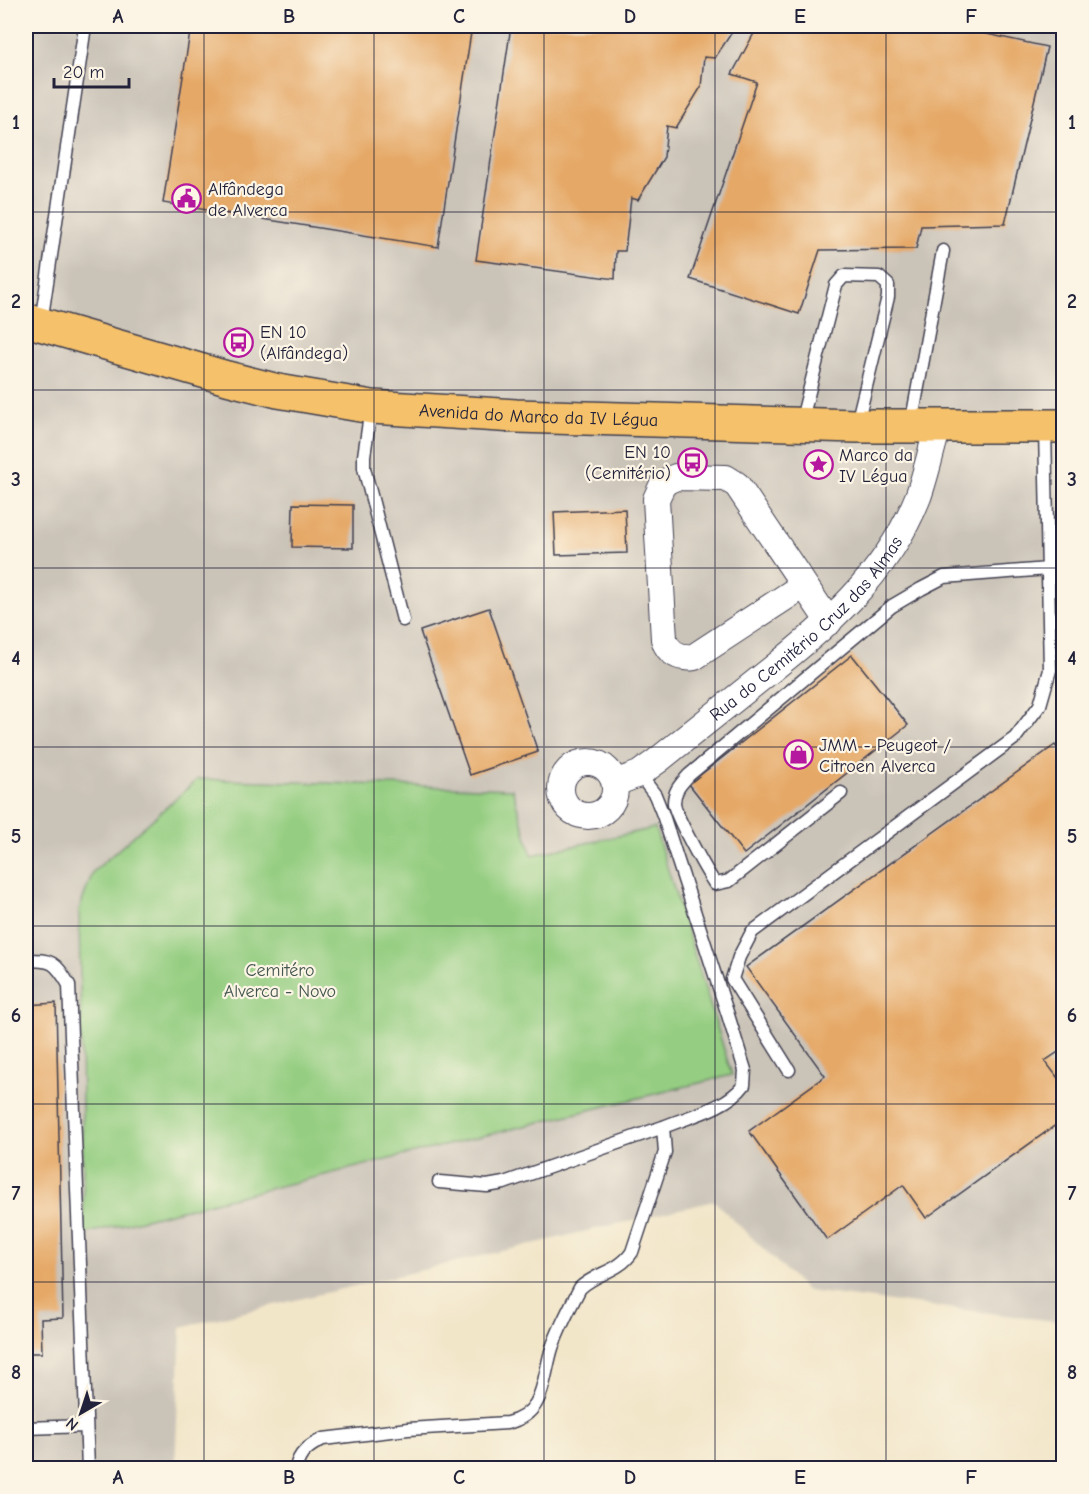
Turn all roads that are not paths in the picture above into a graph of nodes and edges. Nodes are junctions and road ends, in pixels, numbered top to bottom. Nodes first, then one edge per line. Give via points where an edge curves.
1 (85, 26) edge
2 (943, 251) dead end
3 (33, 322) edge
4 (372, 406) junction
5 (801, 424) junction
6 (856, 426) junction
7 (924, 426) junction
8 (1054, 426) edge
9 (1048, 569) junction
10 (804, 585) junction
11 (403, 620) dead end
12 (829, 622) junction
13 (639, 774) junction
14 (615, 783) dead end
15 (841, 793) dead end
16 (26, 960) edge
17 (789, 1070) dead end
18 (663, 1127) junction
19 (439, 1182) dead end
20 (86, 1426) junction
21 (26, 1428) edge
22 (88, 1468) edge
23 (296, 1468) edge

1 - 3 lane
2 - 7 lane
3 - 4 main road, Avenida do Marco da IV Légua via 278,392
4 - 5 main road, Avenida do Marco da IV Légua via 516,416
4 - 11 lane via 364,468
5 - 6 main road, Avenida do Marco da IV Légua
5 - 6 lane via 836,285 844,276 879,277 888,285 888,297
6 - 7 main road, Avenida do Marco da IV Légua
7 - 8 main road, Avenida do Marco da IV Légua
7 - 12 street, Rua do Cemitério Cruz das Almas via 918,496 907,519 869,578
8 - 9 lane
9 - 15 lane via 944,577 892,606 689,775 675,790 673,806 715,884 729,881
9 - 17 lane via 1050,670 1040,705 1015,738 752,932 739,957 732,979
10 - 10 street via 732,481 720,477 676,477 658,492 664,639 676,656 694,657
10 - 12 street
12 - 13 street, Rua do Cemitério Cruz das Almas
13 - 14 street, Rua do Cemitério Cruz das Almas
13 - 18 lane via 655,795 663,815 745,1070 744,1085 734,1096
16 - 20 lane via 47,960 60,969 69,985
18 - 19 lane via 504,1183 486,1186
18 - 23 lane via 665,1152 632,1252 626,1261 580,1288 553,1346 541,1393 530,1414 507,1423 323,1439 301,1454
20 - 21 lane
20 - 22 lane

